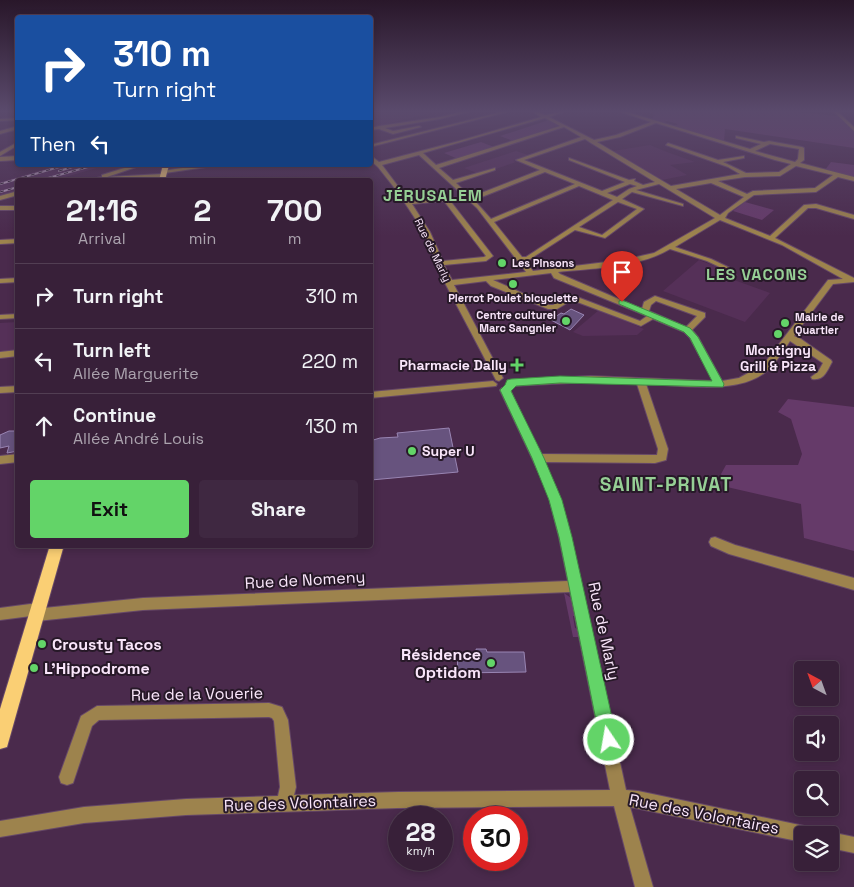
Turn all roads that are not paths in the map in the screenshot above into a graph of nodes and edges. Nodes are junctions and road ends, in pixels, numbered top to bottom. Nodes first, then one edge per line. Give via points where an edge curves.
1 (478, 153) edge
2 (538, 153) edge
3 (612, 153) edge
4 (694, 153) edge
5 (759, 153) edge
6 (802, 153) edge
7 (421, 154) joint
8 (742, 157) dead end
9 (15, 158) edge
10 (0, 159) edge
11 (570, 159) dead end
12 (373, 160) edge
13 (718, 162) junction
14 (378, 164) junction
15 (796, 164) junction
16 (132, 167) edge
17 (204, 167) edge
18 (436, 167) junction
19 (493, 169) dead end
20 (544, 171) junction
21 (164, 173) edge
22 (647, 174) junction
23 (769, 174) junction
24 (745, 175) junction
25 (837, 175) junction
26 (94, 178) edge
27 (124, 178) edge
28 (854, 179) edge
29 (775, 180) dead end
30 (630, 181) junction
31 (712, 181) junction
32 (454, 182) junction
33 (660, 182) junction
34 (580, 184) junction
35 (781, 184) dead end
36 (641, 186) junction
37 (672, 188) junction
38 (631, 190) junction
39 (789, 191) junction
40 (15, 193) edge
41 (603, 194) junction
42 (746, 196) junction
43 (0, 198) edge
44 (471, 199) junction
45 (618, 199) junction
46 (408, 203) junction
47 (681, 205) dead end
48 (806, 206) junction
49 (0, 208) edge
50 (15, 208) edge
51 (854, 217) edge
52 (720, 218) junction
53 (491, 221) junction
54 (854, 221) edge
55 (575, 228) junction
56 (772, 238) junction
57 (15, 241) edge
58 (0, 242) edge
59 (670, 247) junction
60 (521, 260) junction
61 (818, 262) junction
62 (441, 263) junction
63 (730, 270) dead end
64 (531, 273) junction
65 (555, 274) junction
66 (488, 279) junction
67 (15, 280) edge
68 (853, 280) edge
69 (0, 281) edge
70 (837, 281) junction
71 (449, 283) junction
72 (649, 313) junction
73 (15, 316) edge
74 (0, 317) edge
75 (687, 330) junction
76 (788, 337) junction
77 (15, 353) edge
78 (0, 355) edge
79 (815, 377) dead end
80 (641, 382) junction
81 (502, 384) junction
82 (719, 384) junction
83 (15, 389) edge
84 (0, 390) edge
85 (373, 395) edge
86 (15, 458) edge
87 (538, 458) junction
88 (0, 460) edge
89 (715, 542) dead end
90 (56, 548) edge
91 (854, 584) edge
92 (576, 586) junction
93 (38, 612) junction
94 (0, 614) edge
95 (0, 740) edge
96 (68, 777) dead end
97 (620, 798) junction
98 (285, 803) junction
99 (0, 829) edge
100 (794, 832) edge
101 (839, 842) edge
102 (854, 845) edge
103 (644, 887) edge

1 - 18 street
2 - 20 street via 519,160
3 - 22 street
4 - 13 street
5 - 15 street
6 - 15 street via 801,160
7 - 14 street
7 - 18 street
8 - 13 street
9 - 10 street
11 - 30 street
12 - 14 street, Rue de Marly
13 - 24 street
14 - 46 street, Rue de Marly
15 - 23 street via 780,174
15 - 25 street
16 - 26 street
17 - 21 street
18 - 32 street
19 - 32 street
20 - 34 street
20 - 44 street
21 - 27 street
22 - 30 street
22 - 33 street
23 - 24 street
23 - 29 street
24 - 31 street
25 - 28 street
25 - 39 street via 816,190
30 - 36 street
30 - 41 street
31 - 37 street
31 - 42 street
32 - 44 street
33 - 36 street
33 - 37 street
34 - 41 street
34 - 53 street
35 - 39 street
36 - 38 street
37 - 52 street
38 - 45 street
38 - 47 street
39 - 42 street
40 - 43 street
41 - 45 street
42 - 52 street
44 - 53 street
45 - 55 street
45 - 55 street via 641,211 603,237
46 - 62 street, Rue de Marly via 427,232
46 - 62 street via 446,198 490,256
48 - 51 street
48 - 54 street
48 - 56 street
49 - 50 street
52 - 56 street
52 - 59 street
53 - 60 street
55 - 60 street
56 - 61 street
57 - 58 street
59 - 63 street
59 - 65 street via 654,256
60 - 64 street
61 - 68 street
61 - 70 street
62 - 71 street, Rue de Marly
64 - 65 street
64 - 66 street
65 - 72 street
66 - 71 street
66 - 72 street via 548,307 572,297 637,323 644,323
67 - 69 street
68 - 70 street
70 - 76 street via 829,284
71 - 81 street, Rue de Marly
72 - 75 street
72 - 75 street via 647,304 655,298 702,315
73 - 74 street
75 - 82 street
76 - 79 street via 828,362 821,374
76 - 82 street via 766,367 756,374 742,381
77 - 78 street
80 - 81 street via 575,379
80 - 82 street
80 - 87 street via 663,449 662,457
81 - 85 street
81 - 87 street, Rue de Marly
83 - 84 street
86 - 88 street
87 - 92 street, Rue de Marly via 555,500
89 - 91 street
90 - 93 main road
92 - 93 street, Rue de Nomeny via 144,604
92 - 97 street, Rue de Marly
93 - 94 street, Rue de Nomeny
93 - 95 main road
96 - 98 street, Rue de la Vouerie via 86,721 97,713 269,710 277,712 281,720 288,787
97 - 98 street, Rue des Volontaires
97 - 100 street, Rue des Volontaires
97 - 103 street, Rue de Marly
98 - 99 street, Rue des Volontaires via 84,815
101 - 102 street

